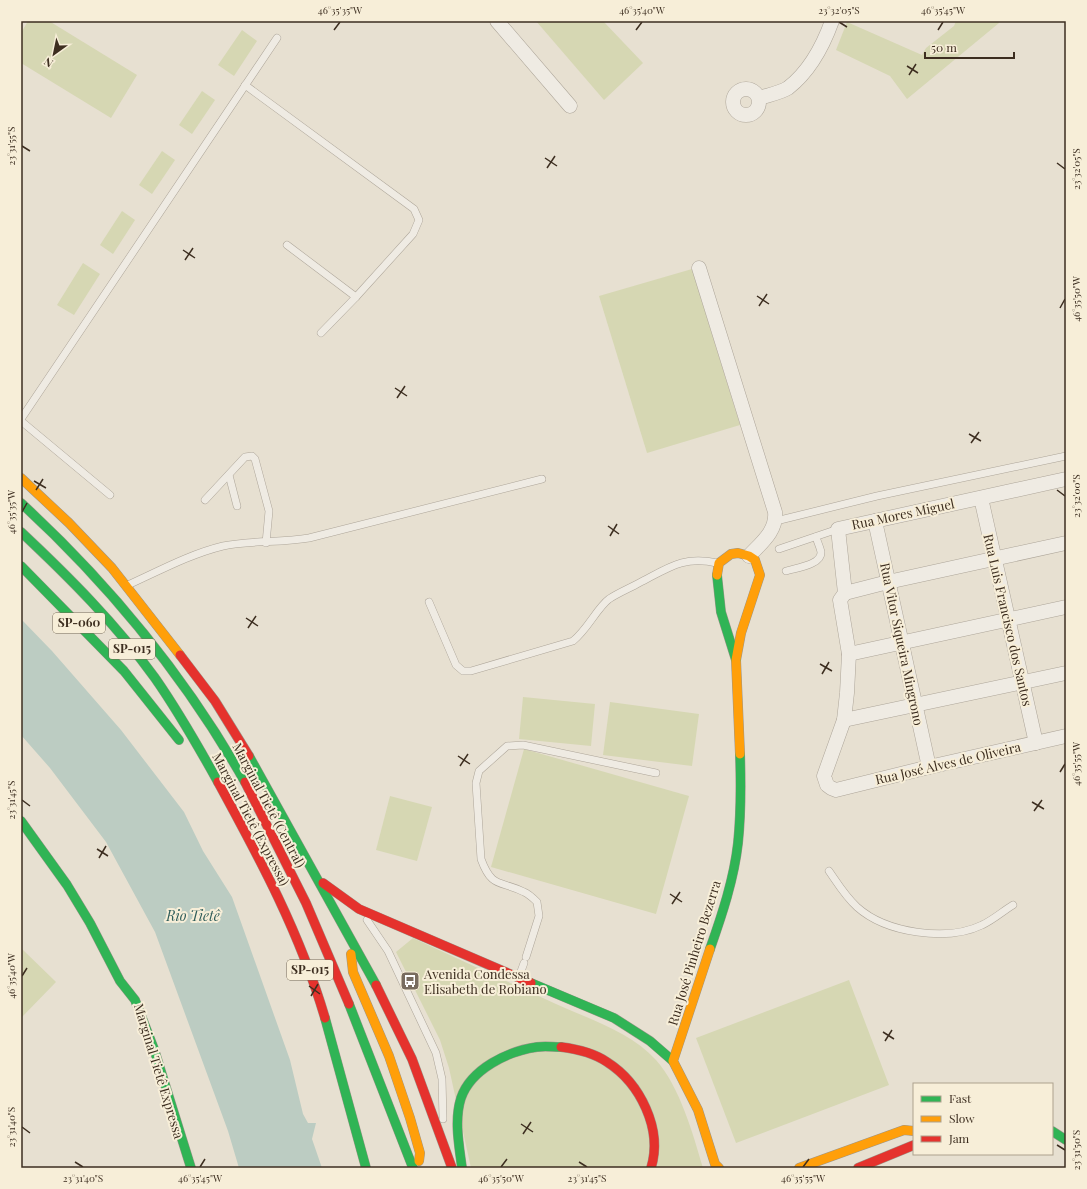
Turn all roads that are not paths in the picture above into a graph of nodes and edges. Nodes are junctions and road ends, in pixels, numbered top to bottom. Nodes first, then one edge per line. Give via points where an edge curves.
1 (497, 21) edge
2 (832, 21) edge
3 (276, 38) dead end
4 (245, 85) junction
5 (759, 98) dead end
6 (570, 106) dead end
7 (287, 245) dead end
8 (699, 268) dead end
9 (356, 297) junction
10 (321, 333) dead end
11 (21, 420) edge
12 (1066, 456) edge
13 (229, 474) junction
14 (21, 478) edge
15 (542, 479) dead end
16 (1066, 479) edge
17 (110, 495) dead end
18 (981, 498) junction
19 (205, 500) dead end
20 (21, 503) edge
21 (237, 506) dead end
22 (776, 521) junction
23 (875, 521) junction
24 (838, 529) junction
25 (21, 532) edge
26 (816, 536) junction
27 (266, 543) junction
28 (1066, 543) edge
29 (779, 549) dead end
30 (749, 556) junction
31 (994, 560) junction
32 (719, 563) junction
33 (21, 566) edge
34 (786, 571) dead end
35 (888, 582) junction
36 (126, 586) junction
37 (845, 593) junction
38 (429, 602) dead end
39 (1066, 607) edge
40 (1008, 620) junction
41 (902, 643) junction
42 (849, 654) junction
43 (736, 660) junction
44 (1066, 673) edge
45 (1023, 682) junction
46 (915, 705) junction
47 (844, 720) junction
48 (1066, 736) edge
49 (1036, 743) junction
50 (184, 748) dead end
51 (929, 767) junction
52 (202, 772) dead end
53 (656, 774) dead end
54 (220, 785) junction
55 (830, 788) joint
56 (21, 821) edge
57 (829, 871) dead end
58 (316, 878) junction
59 (1013, 904) dead end
60 (359, 909) junction
61 (350, 935) junction
62 (519, 976) junction
63 (120, 981) junction
64 (124, 1000) dead end
65 (673, 1061) junction
66 (913, 1131) edge
67 (1053, 1132) edge
68 (1066, 1140) edge
69 (443, 1144) junction
70 (913, 1145) edge
71 (716, 1167) edge
72 (191, 1168) edge
73 (366, 1168) edge
74 (413, 1168) edge
75 (418, 1168) edge
76 (452, 1168) edge
77 (462, 1168) edge
78 (652, 1168) edge
79 (799, 1168) edge
80 (858, 1168) edge

1 - 6 street
2 - 5 street via 824,45 811,64 787,88
3 - 4 lane
4 - 9 lane via 414,208 419,220 413,234
4 - 11 lane
7 - 9 lane
8 - 22 street
9 - 10 lane
11 - 17 lane
12 - 22 lane via 877,496
13 - 19 lane
13 - 21 lane
13 - 27 lane via 245,458 252,456 255,459 269,511
14 - 36 main road via 69,523
15 - 27 lane via 309,538
16 - 18 street, Rua Mores Miguel
18 - 23 street, Rua Mores Miguel
18 - 31 street, Rua Luis Francisco dos Santos
20 - 74 main road, Marginal Tietê (Central) via 97,580 153,646 213,729 253,797 322,939
22 - 30 street via 766,538
23 - 24 street, Rua Mores Miguel
23 - 35 street, Rua Vitor Siqueira Mingrono
24 - 26 lane
24 - 37 street, Rua Mores Miguel
25 - 54 main road, Marginal Tietê (Expressa) / SP-015 via 61,569 125,640 169,699
26 - 29 lane
26 - 34 lane via 821,553 816,562
27 - 36 lane via 224,546 193,555
28 - 31 street
30 - 32 main road via 731,554
30 - 43 main road, Rua José Pinheiro Bezerra via 755,560 760,575 748,608
31 - 35 street
31 - 40 street, Rua Luis Francisco dos Santos
32 - 38 lane via 700,559 671,566 608,600 583,633 573,641 471,671 463,671 456,665
32 - 43 main road, Rua José Pinheiro Bezerra via 716,569 717,590
33 - 50 main road, SP-060 via 135,683
35 - 37 street
35 - 41 street, Rua Vitor Siqueira Mingrono
36 - 58 main road via 215,701 243,745
37 - 42 street, Rua Mores Miguel via 840,600
39 - 40 street
40 - 41 street
40 - 45 street, Rua Luis Francisco dos Santos
41 - 42 street
41 - 46 street, Rua Vitor Siqueira Mingrono
42 - 47 street, Rua Mores Miguel
43 - 65 main road, Rua José Pinheiro Bezerra via 741,791 738,844 724,909
44 - 45 street
45 - 46 street
45 - 49 street, Rua Luis Francisco dos Santos
46 - 47 street
46 - 51 street, Rua Vitor Siqueira Mingrono
47 - 55 street, Rua Mores Miguel via 824,776
48 - 49 street, Rua José Alves de Oliveira
49 - 51 street, Rua José Alves de Oliveira
51 - 55 street, Rua José Alves de Oliveira via 836,790
52 - 54 main road
53 - 62 lane via 523,745 507,746 479,772 477,790 481,859 485,871 495,881 525,892 537,902 539,916
54 - 73 main road, Marginal Tietê (Expressa) / SP-015 via 267,874 313,978
56 - 63 main road via 67,885
57 - 59 lane via 844,894 859,908 877,920 914,932 954,934 983,925
58 - 60 main road
58 - 61 main road
60 - 62 main road
60 - 69 lane via 388,951 436,1053 442,1079
61 - 69 main road via 412,1059
61 - 75 main road via 353,972 389,1056 410,1118 420,1153
62 - 65 main road via 614,1018 650,1041
63 - 64 main road, Marginal Tietê Expressa
63 - 72 main road via 134,1000 143,1020
65 - 71 main road via 698,1110
66 - 79 main road via 904,1130
67 - 68 main road
69 - 76 main road
70 - 80 main road
77 - 78 main road via 458,1121 462,1097 470,1082 500,1058 523,1049 545,1045 584,1051 603,1059 623,1073 636,1089 647,1110 654,1138 655,1158

